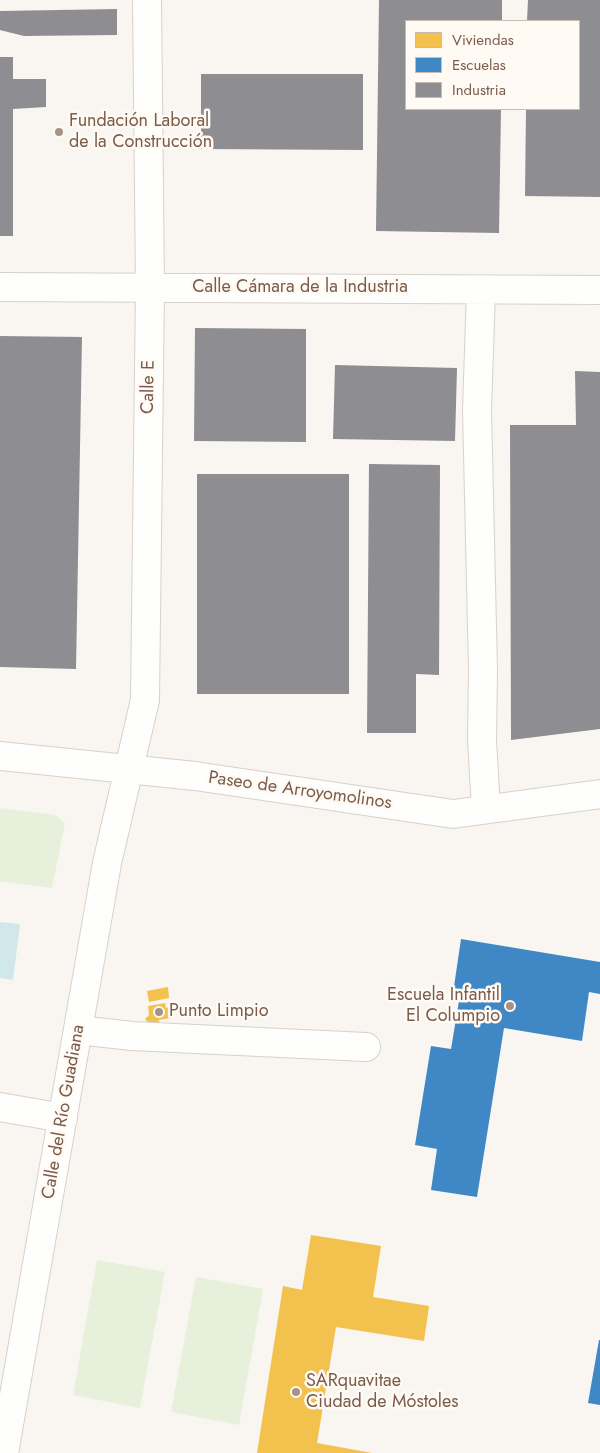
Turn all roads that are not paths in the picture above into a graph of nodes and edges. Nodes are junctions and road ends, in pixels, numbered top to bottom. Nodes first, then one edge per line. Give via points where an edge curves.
1 (147, 0) edge
2 (0, 287) edge
3 (150, 287) junction
4 (481, 290) junction
5 (600, 290) edge
6 (0, 756) edge
7 (127, 771) junction
8 (600, 794) edge
9 (486, 809) junction
10 (78, 1030) junction
11 (366, 1047) dead end
12 (0, 1107) edge
13 (63, 1118) junction
14 (4, 1453) edge

1 - 3 street, Calle E
2 - 3 street, Calle Cámara de la Industria
3 - 4 street, Calle Cámara de la Industria
3 - 7 street, Calle E via 145,700
4 - 5 street, Calle Cámara de la Industria
4 - 9 street via 477,410
6 - 7 street, Paseo de Arroyomolinos
7 - 9 street, Paseo de Arroyomolinos via 195,776 452,814
7 - 10 street, Calle del Río Guadiana via 107,863
8 - 9 street, Paseo de Arroyomolinos
10 - 11 street via 132,1036
10 - 13 street, Calle del Río Guadiana
12 - 13 street
13 - 14 street, Calle del Río Guadiana

